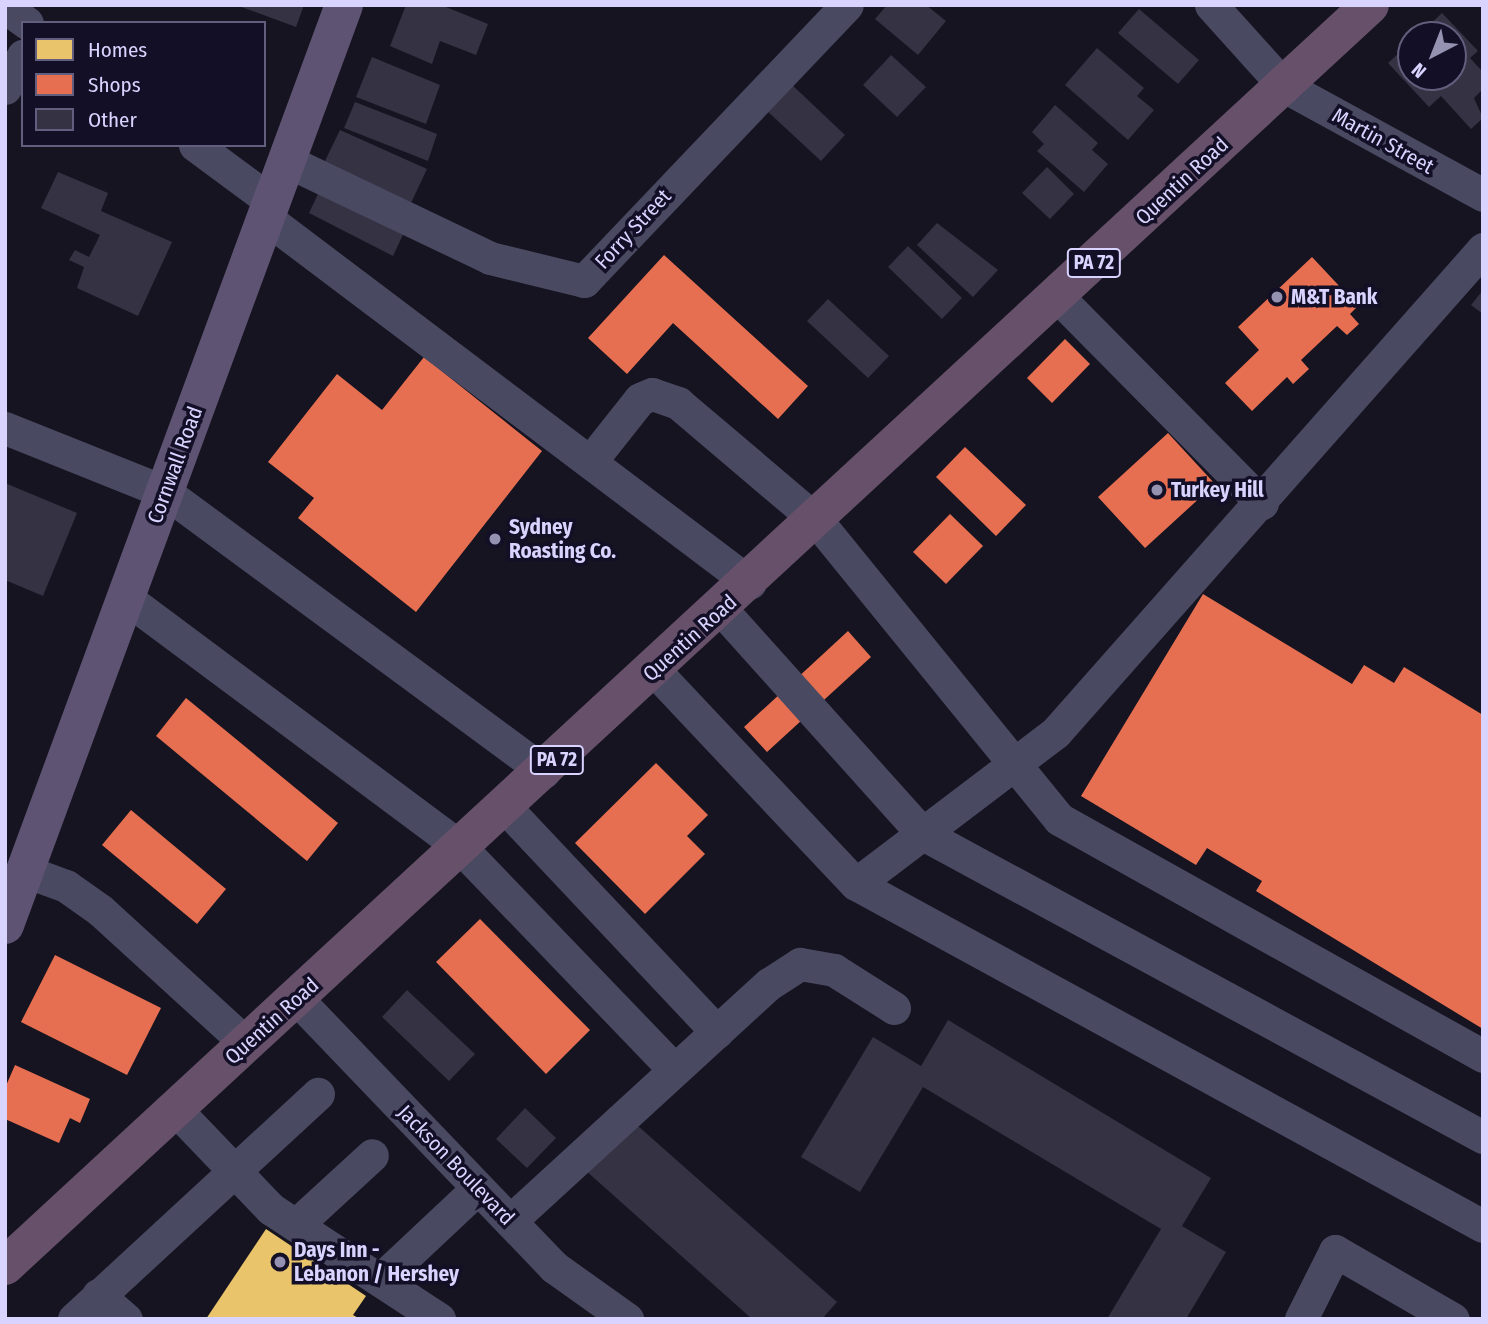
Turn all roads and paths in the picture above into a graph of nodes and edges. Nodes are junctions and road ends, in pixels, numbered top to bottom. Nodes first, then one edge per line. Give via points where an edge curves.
1 (49, 5) edge
2 (344, 5) edge
3 (847, 5) edge
4 (1211, 5) edge
5 (1370, 5) edge
6 (5, 6) edge
7 (24, 21) edge
8 (42, 21) edge
9 (21, 60) edge
10 (1284, 86) junction
11 (5, 88) edge
12 (197, 147) edge
13 (287, 161) junction
14 (1483, 195) edge
15 (269, 210) junction
16 (1483, 249) edge
17 (1058, 297) junction
18 (5, 428) edge
19 (590, 462) junction
20 (165, 492) junction
21 (1262, 503) junction
22 (817, 521) junction
23 (750, 583) junction
24 (126, 598) junction
25 (721, 609) junction
26 (654, 670) junction
27 (1018, 761) junction
28 (544, 771) junction
29 (505, 807) junction
30 (923, 834) junction
31 (461, 848) junction
32 (25, 871) junction
33 (856, 884) junction
34 (5, 925) edge
35 (296, 999) junction
36 (894, 1008) dead end
37 (718, 1032) junction
38 (247, 1044) junction
39 (1483, 1056) edge
40 (674, 1069) junction
41 (318, 1094) dead end
42 (176, 1110) junction
43 (1483, 1137) edge
44 (372, 1155) dead end
45 (236, 1172) junction
46 (478, 1188) junction
47 (510, 1221) junction
48 (296, 1225) junction
49 (1483, 1226) edge
50 (5, 1266) edge
51 (380, 1280) junction
52 (98, 1295) junction
53 (74, 1319) edge
54 (126, 1319) edge
55 (439, 1319) edge
56 (627, 1319) edge
57 (1301, 1319) edge
58 (1452, 1319) edge

1 - 8 street
2 - 13 main road, Cornwall Road
3 - 13 street, Forry Street via 584,281 490,258
4 - 10 street, Martin Street
5 - 10 highway, Quentin Road / PA 72
6 - 7 street
9 - 11 street
10 - 14 street, Martin Street
10 - 17 highway, Quentin Road / PA 72
12 - 15 street
13 - 15 main road, Cornwall Road
15 - 19 street
15 - 20 main road, Cornwall Road
16 - 21 street
17 - 21 street
17 - 22 highway, Quentin Road / PA 72
18 - 20 street
19 - 22 street via 640,399 665,395
19 - 23 street
20 - 24 main road, Cornwall Road
20 - 28 street
21 - 27 street via 1056,732
22 - 23 highway, Quentin Road / PA 72
22 - 27 street
23 - 25 highway, Quentin Road / PA 72
24 - 31 street
24 - 32 main road, Cornwall Road
25 - 26 highway, Quentin Road / PA 72
25 - 30 street
26 - 28 highway, Quentin Road / PA 72
26 - 33 street
27 - 30 street
27 - 39 street via 1059,818
28 - 29 highway, Quentin Road / PA 72
29 - 31 highway, Quentin Road / PA 72
29 - 37 street
30 - 33 street
30 - 43 street
31 - 35 highway, Quentin Road / PA 72
31 - 40 street
32 - 34 main road, Cornwall Road
32 - 38 street via 66,886 100,910
33 - 49 street
35 - 38 highway, Quentin Road / PA 72
35 - 46 street, Jackson Boulevard
36 - 37 street via 834,970 800,964
37 - 40 street
38 - 42 highway, Quentin Road / PA 72
40 - 47 street
41 - 45 street
42 - 45 street
42 - 50 highway, Quentin Road / PA 72
44 - 48 street
45 - 48 street
45 - 52 street
46 - 47 street, Jackson Boulevard
46 - 51 street
47 - 56 street, Jackson Boulevard via 554,1267
48 - 51 street
51 - 55 street
52 - 53 street
52 - 54 street
57 - 58 street via 1335,1251

